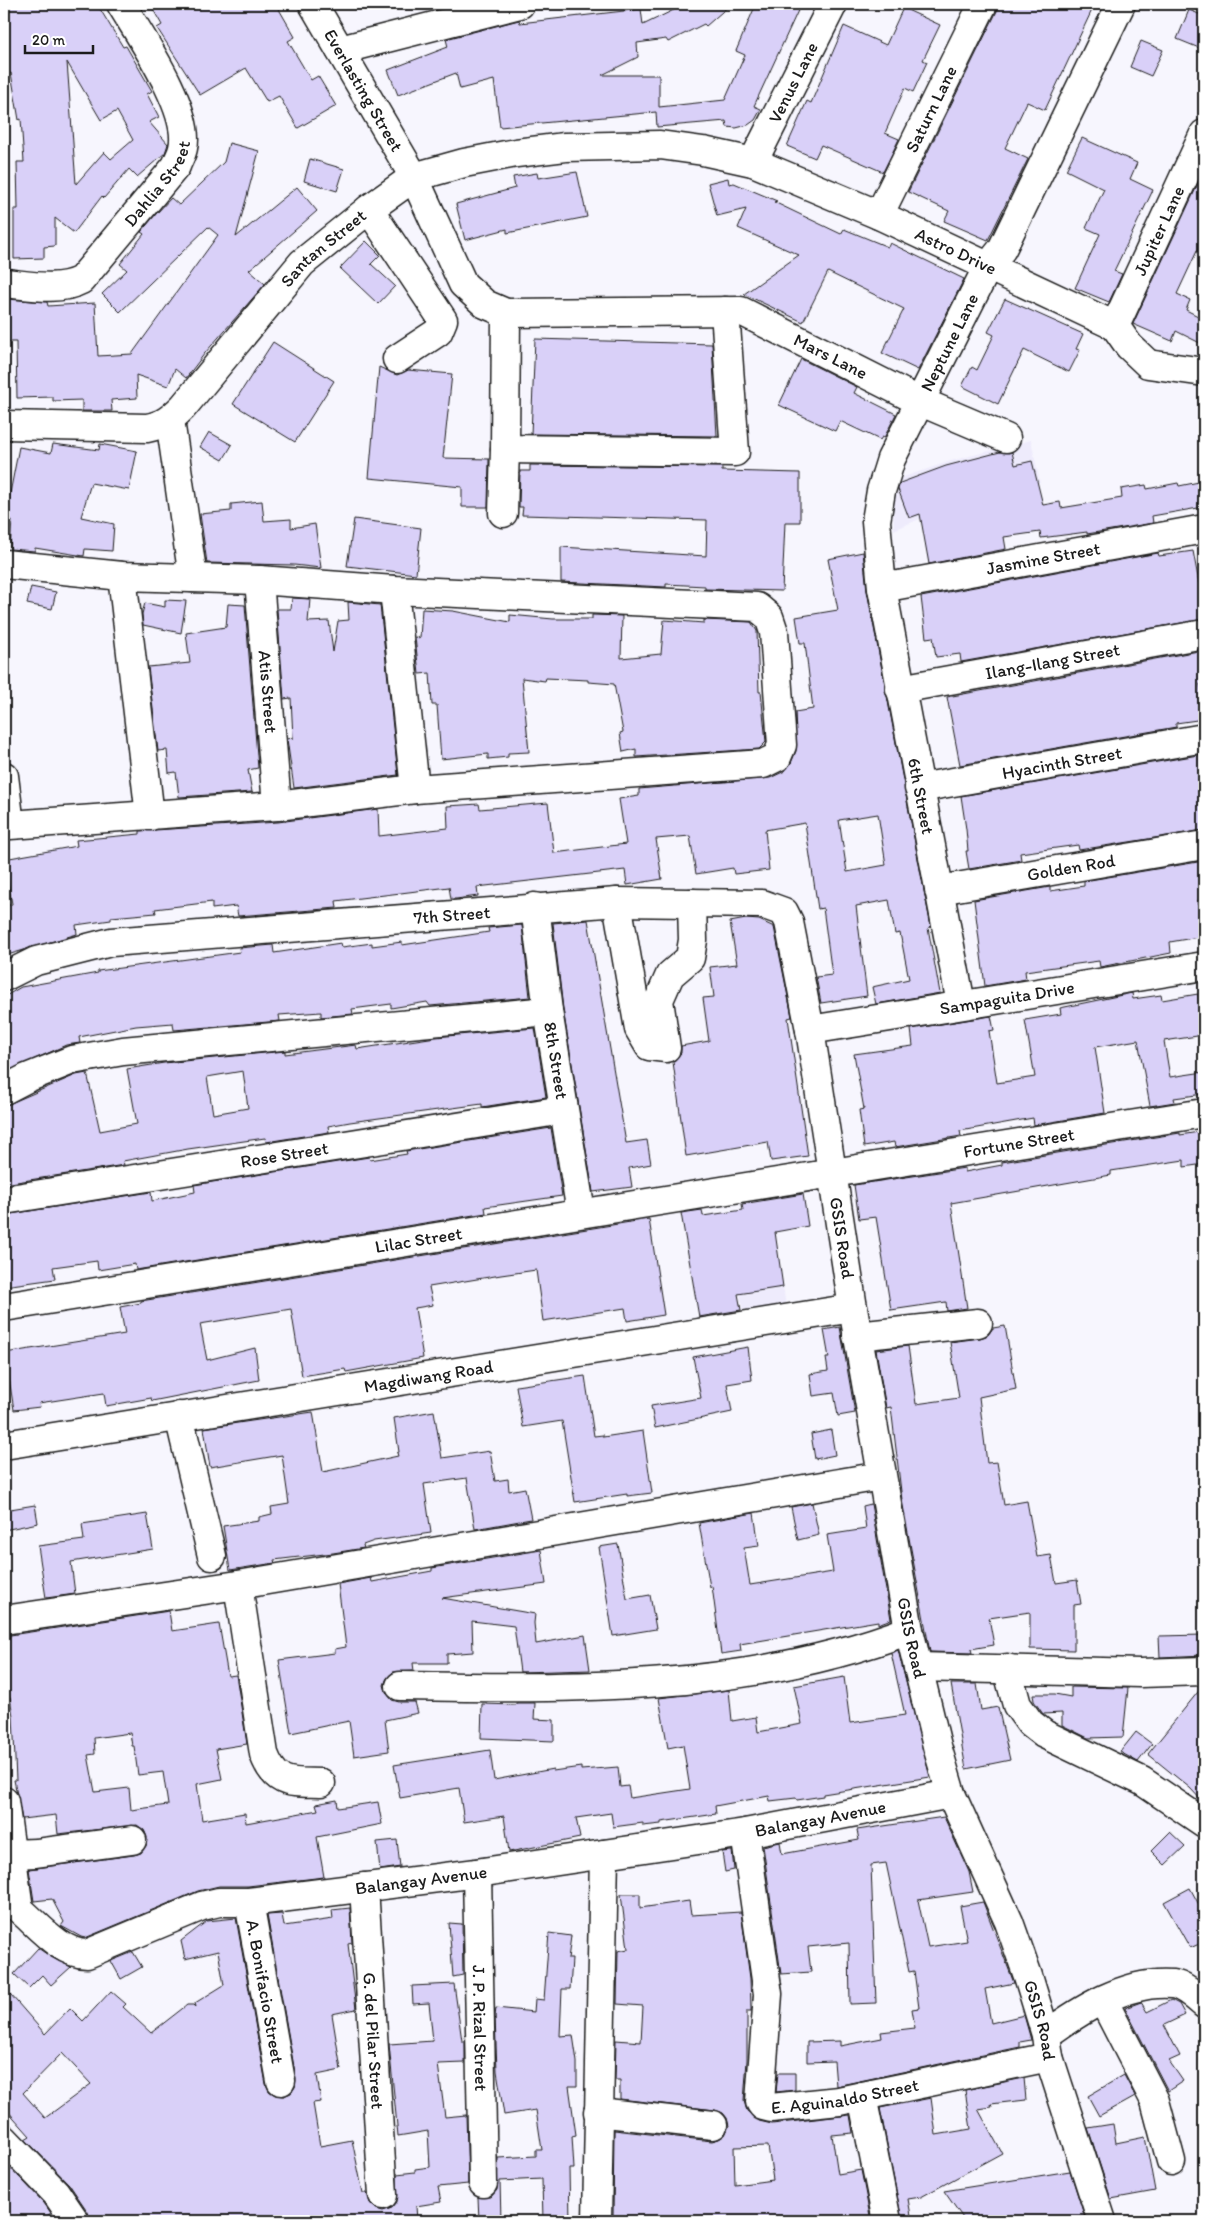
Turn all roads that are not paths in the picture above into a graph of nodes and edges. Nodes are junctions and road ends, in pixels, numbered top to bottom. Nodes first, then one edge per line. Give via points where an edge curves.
1 (121, 4) edge
2 (313, 4) edge
3 (513, 4) edge
4 (833, 4) edge
5 (983, 4) edge
6 (1121, 4) edge
7 (340, 50) junction
8 (1204, 134) edge
9 (692, 149) joint
10 (753, 162) junction
11 (414, 177) junction
12 (369, 209) junction
13 (880, 215) junction
14 (987, 268) junction
15 (4, 283) edge
16 (733, 311) junction
17 (506, 313) junction
18 (1115, 326) junction
19 (397, 359) dead end
20 (1204, 372) edge
21 (919, 401) junction
22 (170, 420) junction
23 (4, 425) edge
24 (1006, 438) dead end
25 (505, 449) junction
26 (503, 513) dead end
27 (1204, 529) edge
28 (4, 564) edge
29 (122, 576) junction
30 (193, 578) junction
31 (258, 580) junction
32 (882, 588) junction
33 (394, 590) junction
34 (1204, 634) edge
35 (900, 688) junction
36 (1204, 738) edge
37 (4, 776) edge
38 (919, 788) junction
39 (416, 789) junction
40 (277, 806) junction
41 (150, 816) junction
42 (1204, 845) edge
43 (939, 890) junction
44 (617, 902) junction
45 (692, 903) junction
46 (535, 907) junction
47 (1204, 966) edge
48 (4, 977) edge
49 (961, 1004) junction
50 (548, 1011) junction
51 (810, 1030) junction
52 (4, 1090) edge
53 (563, 1110) junction
54 (1204, 1113) edge
55 (833, 1175) junction
56 (4, 1200) edge
57 (581, 1213) junction
58 (4, 1307) edge
59 (853, 1308) junction
60 (978, 1323) dead end
61 (857, 1336) junction
62 (179, 1416) junction
63 (4, 1445) edge
64 (881, 1476) junction
65 (212, 1556) dead end
66 (238, 1585) junction
67 (4, 1620) edge
68 (909, 1630) junction
69 (918, 1667) junction
70 (1007, 1668) junction
71 (1204, 1671) edge
72 (400, 1686) dead end
73 (321, 1783) dead end
74 (951, 1794) junction
75 (4, 1801) edge
76 (1204, 1823) edge
77 (745, 1833) junction
78 (132, 1840) dead end
79 (10, 1854) junction
80 (604, 1854) junction
81 (477, 1873) junction
82 (364, 1887) junction
83 (249, 1902) junction
84 (1103, 2000) junction
85 (1204, 2004) edge
86 (1048, 2046) junction
87 (281, 2082) dead end
88 (862, 2096) junction
89 (598, 2112) junction
90 (713, 2125) dead end
91 (4, 2138) edge
92 (1171, 2161) dead end
93 (483, 2183) dead end
94 (383, 2196) dead end
95 (75, 2221) edge
96 (597, 2221) edge
97 (887, 2221) edge
98 (1102, 2221) edge

1 - 15 street, Dahlia Street via 177,105 183,129 183,147 176,166 81,280 60,286
2 - 7 street, Everlasting Street
3 - 7 street
4 - 10 street, Venus Lane
5 - 13 street, Saturn Lane
6 - 14 street, Neptune Lane via 1002,249
7 - 11 street, Everlasting Street
8 - 18 street, Jupiter Lane
9 - 10 street, Astro Drive
9 - 11 street, Santan Street via 565,147 464,163
10 - 13 street, Astro Drive
11 - 12 street, Santan Street
11 - 17 street, Everlasting Street via 463,284 485,304
12 - 19 street via 443,320 438,332
12 - 22 street, Santan Street via 302,262
13 - 14 street, Astro Drive
14 - 18 street, Astro Drive
14 - 21 street, Neptune Lane
16 - 17 street
16 - 21 street, Mars Lane
16 - 25 street via 735,452
17 - 25 street
18 - 20 street via 1129,346 1148,364
21 - 24 street, Mars Lane
21 - 32 street, Neptune Lane via 891,460 881,491 876,522
22 - 23 street, Santan Street via 147,428
22 - 30 street
25 - 26 street
27 - 32 street, Jasmine Street
28 - 29 street
29 - 30 street
29 - 41 street
30 - 31 street
31 - 33 street
31 - 40 street, Atis Street
32 - 35 street, 6th Street
33 - 39 street
33 - 39 street via 757,607 769,617 774,632 782,745 777,757 763,764
34 - 35 street, Ilang-Ilang Street
35 - 38 street, 6th Street
36 - 38 street, Hyacinth Street
37 - 41 street via 10,825
38 - 43 street, 6th Street
39 - 40 street
40 - 41 street
42 - 43 street, Golden Rod
43 - 49 street, 6th Street
44 - 45 street, 7th Street
44 - 45 street via 639,1029 649,1046 666,1048 659,1000 670,975 690,958
44 - 46 street, 7th Street
45 - 51 street, 7th Street via 762,904 784,912 793,934
46 - 48 street, 7th Street via 111,942 36,961
46 - 50 street, 8th Street
47 - 49 street, Sampaguita Drive
49 - 51 street, Sampaguita Drive
50 - 52 street via 123,1051 72,1060
50 - 53 street, 8th Street
51 - 55 street, GSIS Road
53 - 56 street, Rose Street
53 - 57 street, 8th Street
54 - 55 street, Fortune Street
55 - 57 street, Lilac Street
55 - 59 street, GSIS Road
57 - 58 street, Lilac Street
59 - 61 street, GSIS Road
59 - 62 street, Magdiwang Road
60 - 61 street
61 - 64 street, GSIS Road
62 - 63 street, Magdiwang Road
62 - 65 street
64 - 66 street
64 - 68 street, GSIS Road
66 - 67 street
66 - 73 street via 264,1754 270,1771 288,1782
68 - 69 street, GSIS Road
68 - 72 street via 863,1648 786,1667 651,1683 548,1688
69 - 70 street
69 - 74 street, GSIS Road
70 - 71 street via 1140,1673
70 - 76 street via 1017,1705 1030,1723 1142,1781
74 - 77 street, Balangay Avenue
74 - 86 street, GSIS Road via 1009,1922
75 - 79 street, Balangay Avenue
77 - 80 street, Balangay Avenue
77 - 88 street, E. Aguinaldo Street via 768,1994 760,2102 771,2108
78 - 79 street
79 - 83 street, Balangay Avenue via 19,1909 77,1954 87,1954 202,1906 219,1902
80 - 81 street, Balangay Avenue
80 - 89 street
81 - 82 street, Balangay Avenue
81 - 93 street, J. P. Rizal Street
82 - 83 street, Balangay Avenue
82 - 94 street, G. del Pilar Street
83 - 87 street, A. Bonifacio Street
84 - 85 street via 1136,1987 1173,1984
84 - 86 street via 1072,2016
84 - 92 street via 1155,2101
86 - 88 street, E. Aguinaldo Street
86 - 98 street, GSIS Road
88 - 97 street
89 - 90 street
89 - 96 street
91 - 95 street via 56,2193

